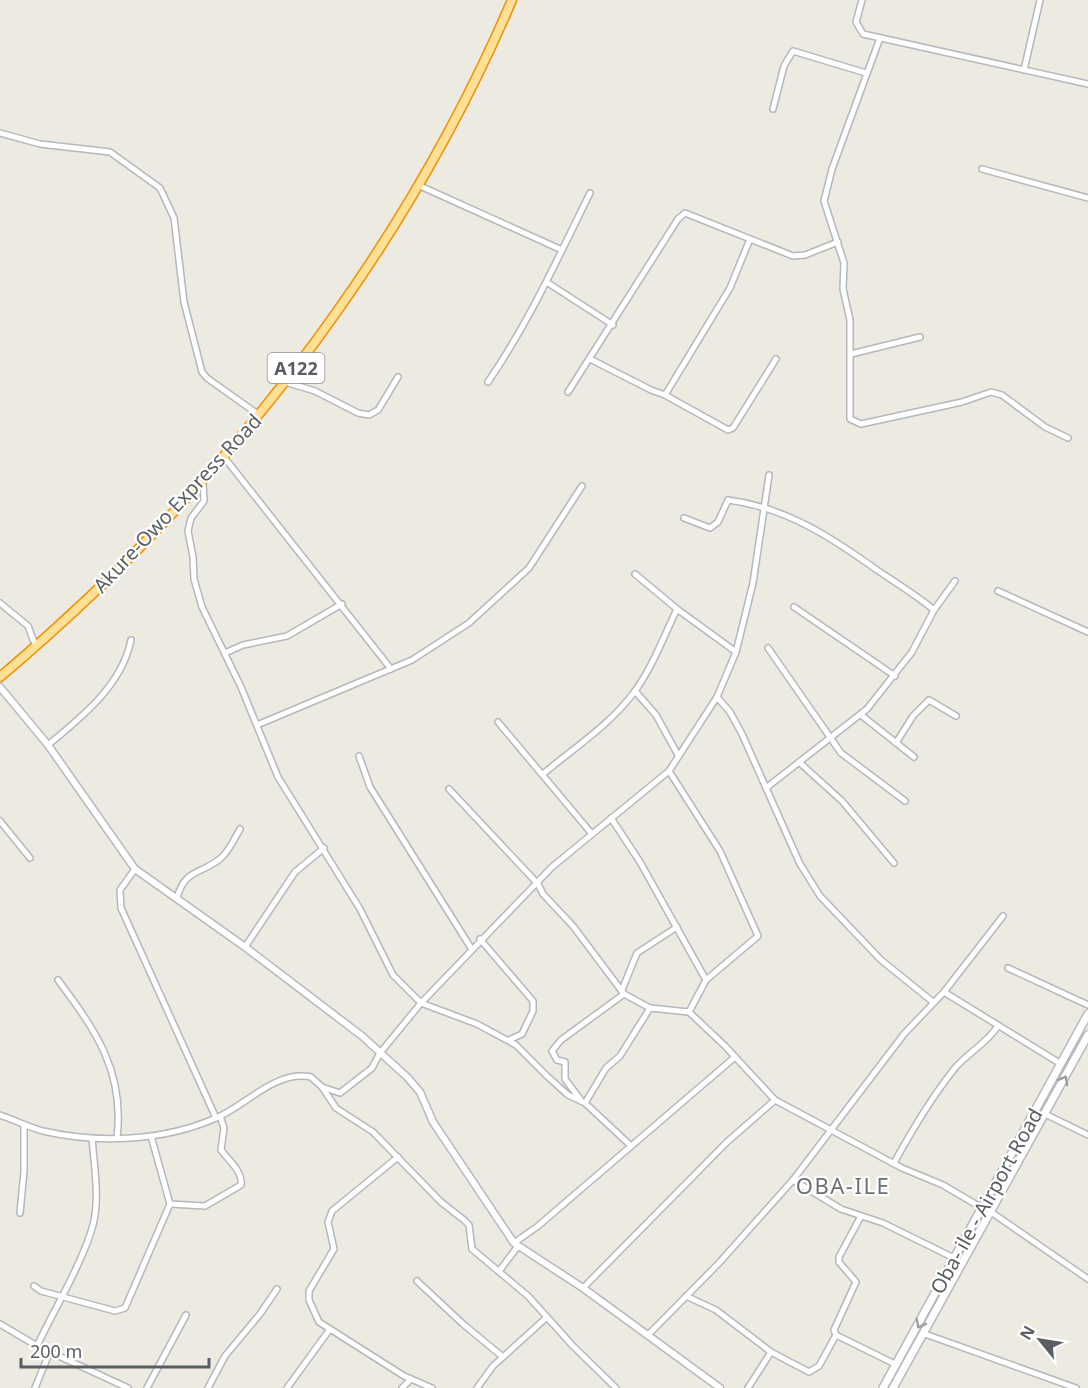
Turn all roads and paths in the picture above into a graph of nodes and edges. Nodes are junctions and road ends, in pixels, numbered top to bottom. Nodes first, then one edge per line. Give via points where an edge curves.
1 (512, 0) edge
2 (862, 0) edge
3 (1040, 0) edge
4 (880, 38) junction
5 (1024, 70) junction
6 (866, 74) junction
7 (1088, 84) edge
8 (773, 109) dead end
9 (0, 133) edge
10 (982, 169) dead end
11 (418, 185) junction
12 (590, 193) dead end
13 (1088, 198) edge
14 (750, 239) junction
15 (838, 242) junction
16 (562, 250) junction
17 (548, 283) junction
18 (613, 325) junction
19 (920, 337) dead end
20 (851, 354) junction
21 (590, 358) junction
22 (776, 359) dead end
23 (398, 377) dead end
24 (285, 382) junction
25 (488, 382) dead end
26 (568, 392) dead end
27 (665, 394) junction
28 (260, 415) junction
29 (1068, 438) dead end
30 (224, 457) junction
31 (769, 475) dead end
32 (203, 482) junction
33 (582, 486) dead end
34 (766, 507) junction
35 (684, 518) dead end
36 (635, 574) dead end
37 (956, 581) dead end
38 (998, 591) dead end
39 (0, 603) edge
40 (342, 604) junction
41 (794, 607) dead end
42 (677, 609) junction
43 (934, 610) junction
44 (1088, 632) edge
45 (131, 639) dead end
46 (36, 646) junction
47 (768, 648) dead end
48 (736, 652) junction
49 (225, 653) junction
50 (391, 669) junction
51 (895, 676) junction
52 (0, 677) edge
53 (0, 687) edge
54 (635, 691) junction
55 (717, 698) junction
56 (861, 715) junction
57 (956, 716) dead end
58 (498, 722) dead end
59 (257, 725) junction
60 (830, 740) junction
61 (896, 743) junction
62 (48, 745) junction
63 (358, 756) dead end
64 (678, 756) junction
65 (914, 757) dead end
66 (800, 763) junction
67 (669, 771) junction
68 (543, 774) junction
69 (766, 788) junction
70 (449, 789) dead end
71 (905, 801) dead end
72 (611, 818) junction
73 (0, 821) edge
74 (240, 829) dead end
75 (592, 834) junction
76 (324, 848) junction
77 (30, 858) dead end
78 (894, 863) dead end
79 (135, 869) junction
80 (538, 884) junction
81 (177, 898) junction
82 (1003, 916) dead end
83 (677, 927) junction
84 (480, 939) junction
85 (245, 947) junction
86 (471, 948) junction
87 (1008, 968) dead end
88 (58, 980) dead end
89 (706, 980) junction
90 (623, 992) junction
91 (944, 992) junction
92 (933, 1002) junction
93 (421, 1004) junction
94 (1088, 1005) edge
95 (650, 1008) junction
96 (688, 1012) junction
97 (1088, 1014) edge
98 (998, 1026) junction
99 (1088, 1035) edge
100 (509, 1040) junction
101 (380, 1053) junction
102 (735, 1057) junction
103 (1061, 1064) junction
104 (322, 1087) junction
105 (1045, 1092) junction
106 (1054, 1097) junction
107 (775, 1100) junction
108 (583, 1101) junction
109 (1045, 1114) junction
110 (0, 1115) edge
111 (218, 1117) junction
112 (24, 1125) junction
113 (830, 1129) junction
114 (1088, 1135) edge
115 (151, 1136) junction
116 (92, 1138) junction
117 (117, 1138) junction
118 (630, 1145) junction
119 (398, 1157) junction
120 (894, 1163) junction
121 (793, 1180) junction
122 (170, 1204) junction
123 (982, 1209) junction
124 (991, 1212) junction
125 (20, 1213) dead end
126 (861, 1216) junction
127 (516, 1245) junction
128 (954, 1258) junction
129 (500, 1270) junction
130 (1088, 1279) edge
131 (417, 1281) dead end
132 (34, 1286) dead end
133 (583, 1288) junction
134 (277, 1289) dead end
135 (61, 1296) junction
136 (686, 1296) junction
137 (186, 1315) dead end
138 (546, 1318) junction
139 (0, 1324) edge
140 (330, 1329) junction
141 (925, 1334) junction
142 (648, 1335) junction
143 (836, 1335) junction
144 (37, 1346) junction
145 (50, 1351) junction
146 (771, 1352) junction
147 (503, 1357) junction
148 (897, 1365) junction
149 (411, 1379) junction
150 (118, 1386) edge
151 (35, 1388) edge
152 (128, 1388) edge
153 (147, 1388) edge
154 (208, 1388) edge
155 (287, 1388) edge
156 (402, 1388) edge
157 (432, 1388) edge
158 (477, 1388) edge
159 (616, 1388) edge
160 (720, 1388) edge
161 (748, 1388) edge
162 (883, 1388) edge
163 (893, 1388) edge
164 (1076, 1388) edge

1 - 11 highway, Akure-Owo Express Road / A122
2 - 4 street via 858,28 863,34
3 - 5 street
4 - 5 street
4 - 6 street
5 - 7 street
6 - 8 street via 793,51 784,66
6 - 15 street via 826,188 824,201
9 - 28 street via 40,144 110,152 160,188 174,218 184,302 200,367 207,378
10 - 13 street
11 - 16 street
11 - 24 highway, Akure-Owo Express Road / A122 via 374,257
12 - 16 street
14 - 15 street via 800,256
14 - 18 street via 689,213 682,214
14 - 27 street via 730,288
15 - 20 street via 844,263
16 - 17 street
17 - 18 street
17 - 25 street
18 - 21 street
19 - 20 street
20 - 29 street via 849,416 853,422 861,424 958,403 991,392 1002,395 1045,427
21 - 26 street
21 - 27 street via 633,382
22 - 27 street via 733,428 728,430
23 - 24 street via 378,410 369,415
24 - 28 highway, Akure-Owo Express Road / A122
28 - 30 highway, Akure-Owo Express Road / A122
30 - 32 highway, Akure-Owo Express Road / A122
30 - 40 street
31 - 34 street
32 - 46 highway, Akure-Owo Express Road / A122
32 - 49 street via 205,497 191,518 188,531 194,579 202,607
33 - 50 street via 544,547 514,583 469,623
34 - 35 street via 728,500 711,528
34 - 43 street via 797,519 844,547
34 - 48 street via 752,593
36 - 42 street
37 - 43 street
38 - 44 street
39 - 46 street via 28,626
40 - 49 street via 287,636
40 - 50 street
41 - 51 street
42 - 48 street
42 - 54 street
43 - 51 street
45 - 62 street via 120,673 76,723
46 - 52 highway, Akure-Owo Express Road / A122
47 - 60 street
48 - 55 street
49 - 59 street
50 - 59 street
51 - 56 street
53 - 62 street
54 - 64 street via 656,715
54 - 68 street via 598,730
55 - 64 street
55 - 69 street via 742,734
56 - 60 street
56 - 61 street
57 - 61 street via 929,700
58 - 68 street
59 - 76 street via 278,777
60 - 66 street
60 - 71 street via 841,753
61 - 65 street
62 - 79 street
63 - 86 street via 370,787
64 - 67 street
66 - 69 street
66 - 78 street via 842,801
67 - 72 street
67 - 89 street via 720,851 757,930 755,941
68 - 75 street
69 - 92 street via 800,864 820,896 881,960
70 - 80 street
72 - 75 street
72 - 83 street
73 - 77 street
74 - 81 street via 222,857 181,883
75 - 80 street
76 - 85 street via 295,872
76 - 93 street via 393,975
79 - 81 street
79 - 111 street via 120,890 121,908
80 - 84 street
80 - 90 street
81 - 85 street
82 - 91 street
83 - 89 street
83 - 90 street via 638,953
84 - 86 street
84 - 100 street via 533,1001 527,1027
85 - 101 street
86 - 93 street
87 - 94 street
88 - 117 street via 105,1052 120,1101
89 - 96 street
90 - 95 street
90 - 108 street via 552,1051 556,1059 565,1062 565,1079
91 - 92 street
91 - 98 street
92 - 113 street
93 - 100 street
93 - 101 street
95 - 96 street
95 - 108 street via 620,1056 606,1068
96 - 102 street
97 - 103 main road, Oba- ile - Airport Road
98 - 103 street
98 - 120 street via 984,1045 966,1057 951,1075 920,1116
106 -> 99 main road, Oba- ile - Airport Road
100 - 108 street via 564,1092
101 - 104 street via 372,1068 344,1091
101 - 127 street via 416,1086 433,1122
102 - 107 street
102 - 118 street
103 - 105 main road, Oba- ile - Airport Road
104 - 111 street via 311,1077 291,1076
104 - 119 street via 331,1103 373,1132
105 - 106 main road
105 - 123 main road, Oba- ile - Airport Road
106 - 109 main road, Oba- ile - Airport Road
107 - 113 street
107 - 133 street via 727,1142
108 - 118 street
109 - 114 street
109 - 124 main road, Oba- ile - Airport Road
110 - 112 street
111 - 115 street
111 - 122 street via 224,1128 221,1150 233,1162 241,1185 205,1206
112 - 116 street
112 - 125 street
113 - 120 street
113 - 121 street
115 - 117 street
115 - 122 street
116 - 117 street
116 - 135 street via 93,1225
118 - 127 street
119 - 129 street via 469,1225 472,1249
119 - 140 street via 330,1216 328,1229 334,1249 314,1281 309,1300 319,1322
120 - 123 street via 943,1185
121 - 126 street via 828,1202
121 - 136 street
122 - 135 street via 125,1308 115,1311
123 - 128 main road, Oba- ile - Airport Road
124 - 130 street
124 - 141 main road, Oba- ile - Airport Road
126 - 128 street
126 - 143 street via 839,1257 856,1282 833,1327
127 - 129 street
127 - 133 street
128 -> 148 main road, Oba- ile - Airport Road
129 - 138 street
131 - 147 street
132 - 135 street via 41,1292
133 - 142 street
134 - 154 street via 225,1356
135 - 144 street
136 - 142 street
136 - 146 street via 716,1310
137 - 153 street
138 - 147 street
138 - 159 street
139 - 144 street
140 - 149 street
140 - 155 street
141 - 163 main road, Oba- ile - Airport Road
141 - 164 street
142 - 160 street
143 - 146 street via 815,1371 803,1370
143 - 148 street
144 - 145 street
145 - 150 street
145 - 151 street
146 - 161 street
147 - 158 street
148 - 162 main road, Oba- ile - Airport Road
149 - 156 street
149 - 157 street
150 - 152 street

